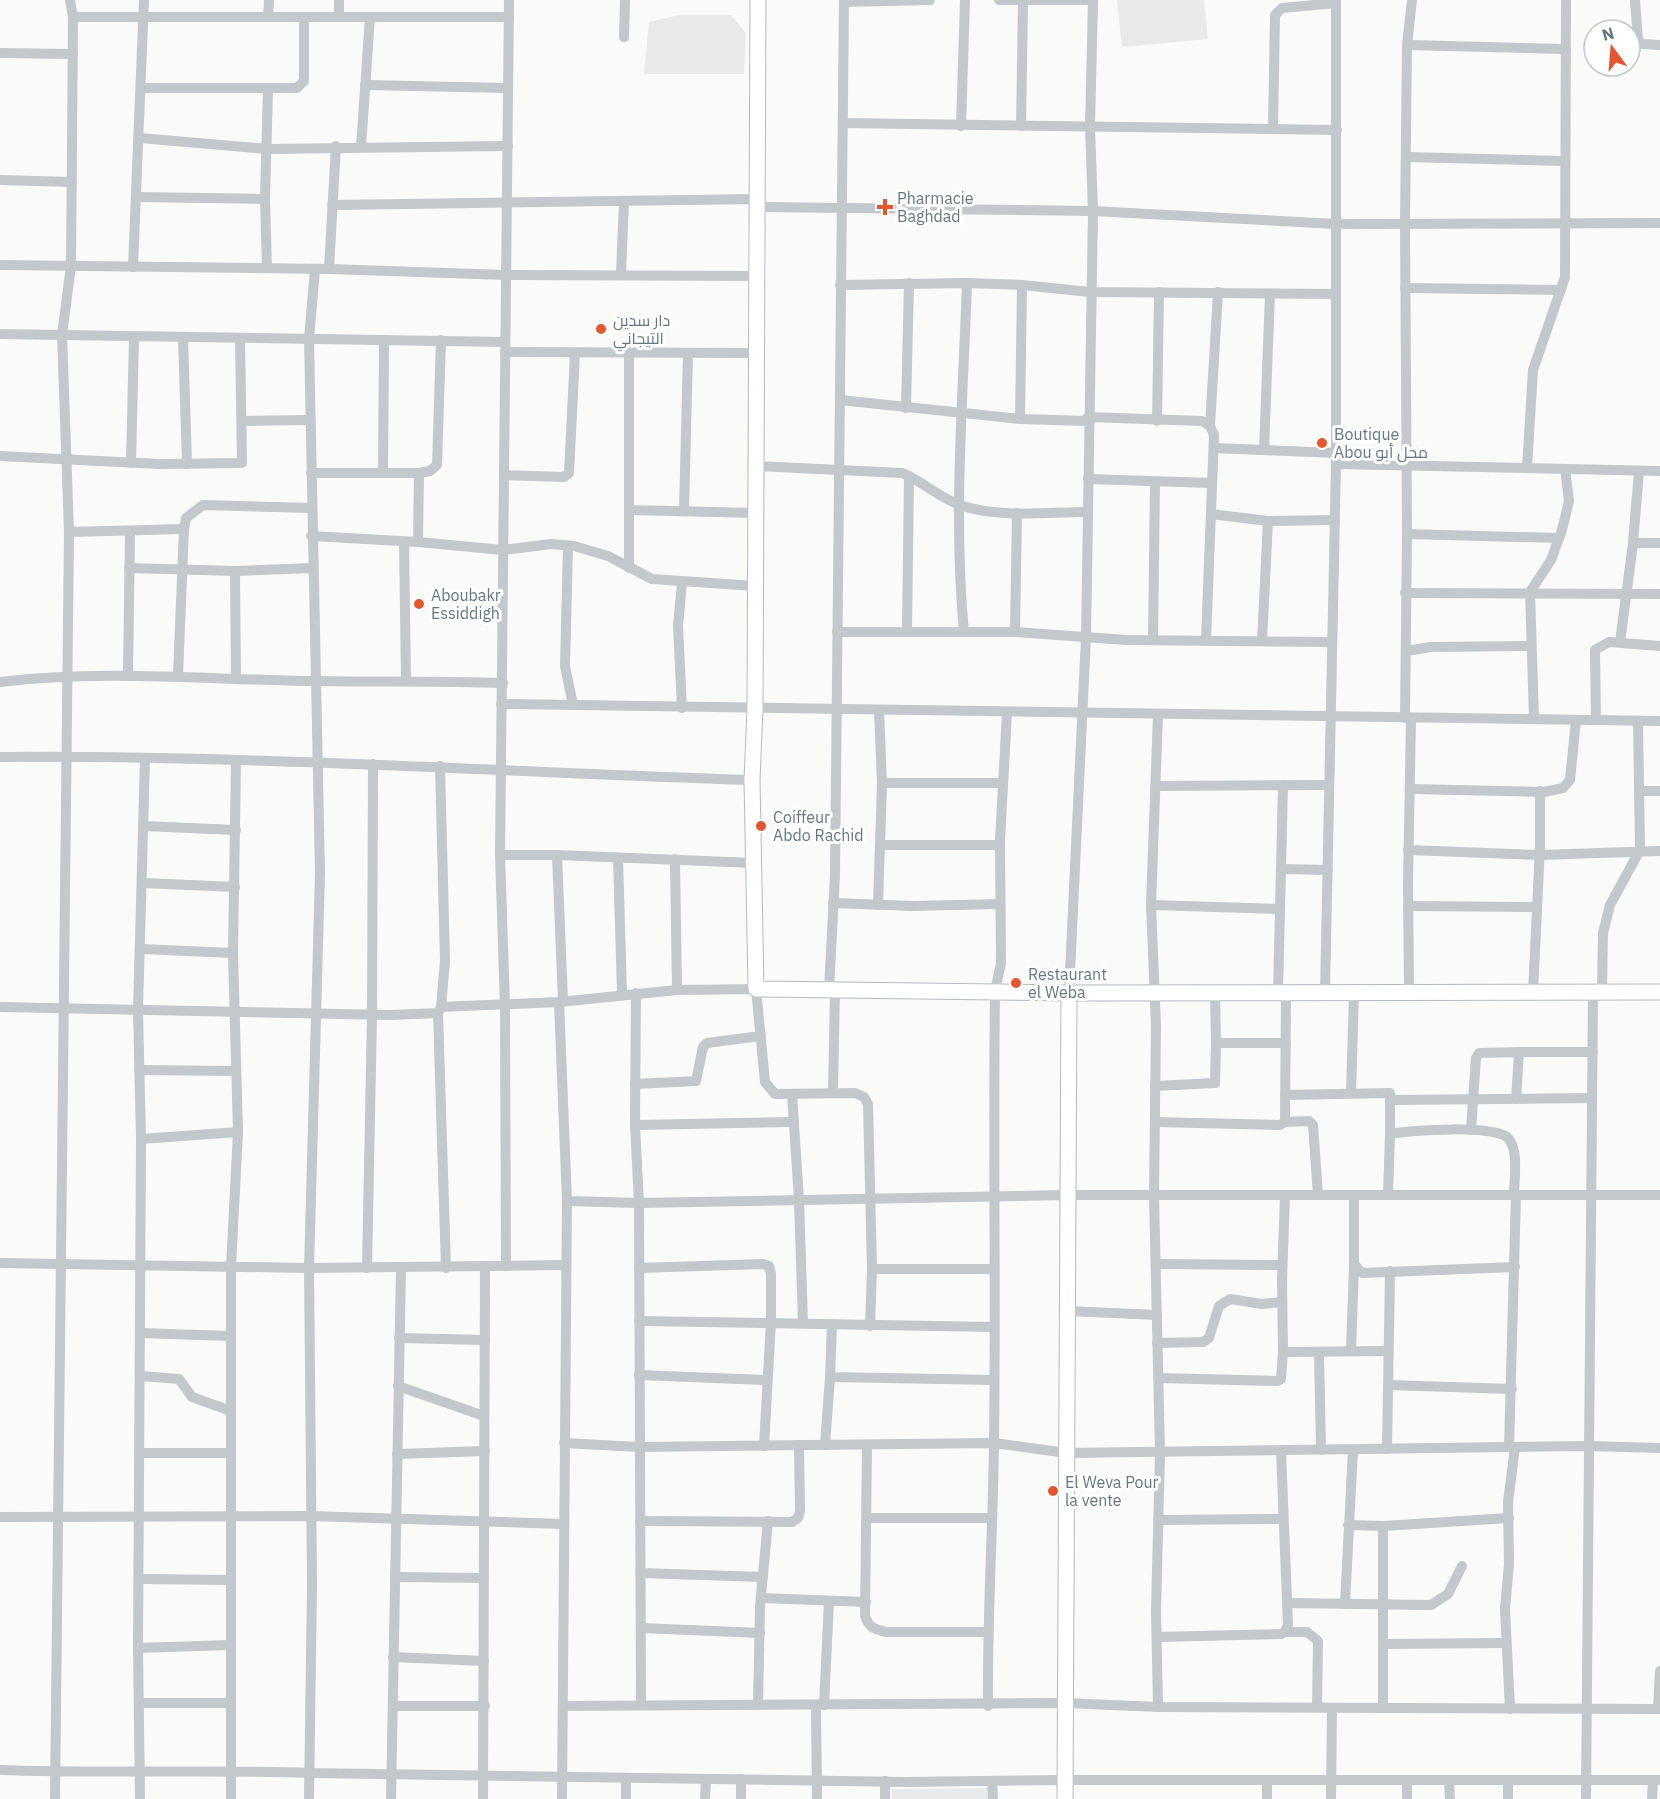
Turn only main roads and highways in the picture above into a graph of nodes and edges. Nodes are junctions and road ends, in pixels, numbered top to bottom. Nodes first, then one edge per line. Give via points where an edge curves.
1 (758, 0) edge
2 (1660, 992) edge
3 (1069, 993) junction
4 (1065, 1799) edge

1 - 3 main road via 752,780 756,989
2 - 3 main road
3 - 4 main road

